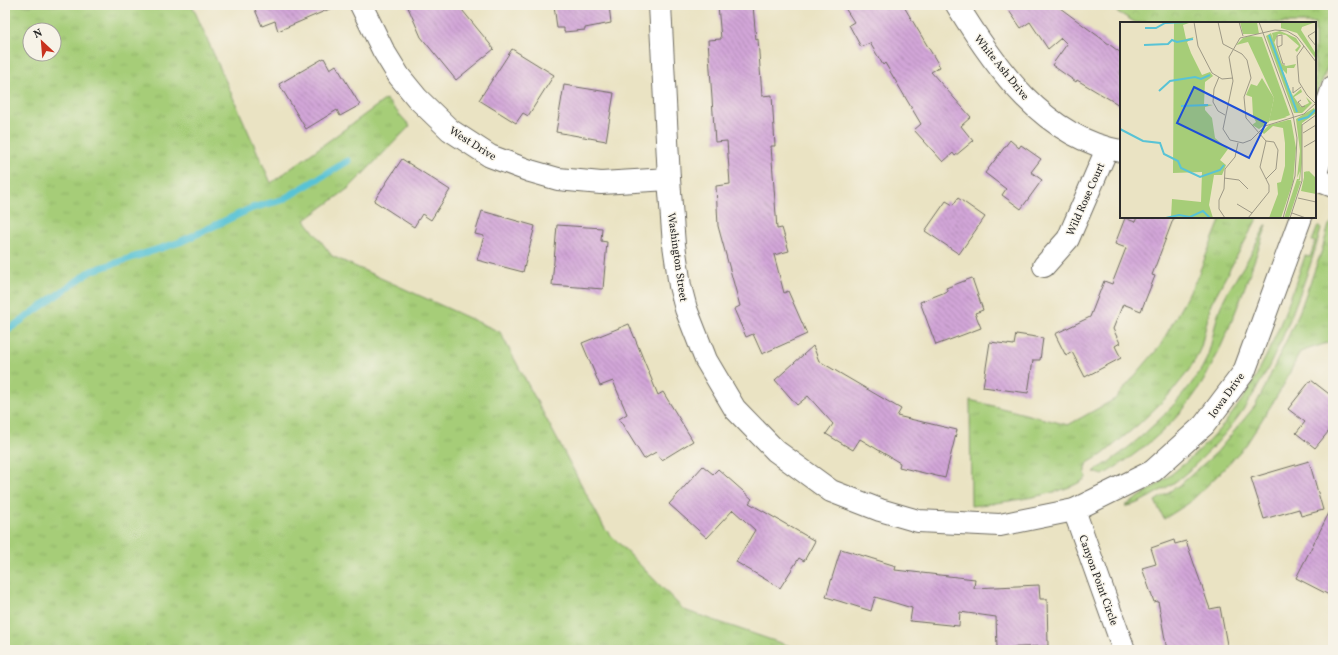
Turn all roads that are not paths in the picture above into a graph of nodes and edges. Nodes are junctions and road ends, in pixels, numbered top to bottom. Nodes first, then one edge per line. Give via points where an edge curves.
1 (361, 5) edge
2 (660, 5) edge
3 (957, 5) edge
4 (1333, 87) edge
5 (1333, 142) edge
6 (1114, 150) edge
7 (1316, 172) edge
8 (669, 178) junction
9 (1333, 186) edge
10 (1301, 218) edge
11 (1044, 266) dead end
12 (1074, 510) junction
13 (1124, 650) edge

1 - 8 street, West Drive via 383,50 417,98 450,130 490,156 558,179 601,183
2 - 8 street, Washington Street
3 - 6 street, White Ash Drive via 1006,76 1030,103 1072,134
4 - 7 street via 1317,135
5 - 7 street
6 - 11 street, Wild Rose Court via 1068,239
7 - 9 street
8 - 12 street, Washington Street via 674,245 686,309 706,360 735,409 776,451 831,492 918,522 1000,525
10 - 12 street, Iowa Drive via 1244,372 1204,425 1153,471
12 - 13 street, Canyon Point Circle

